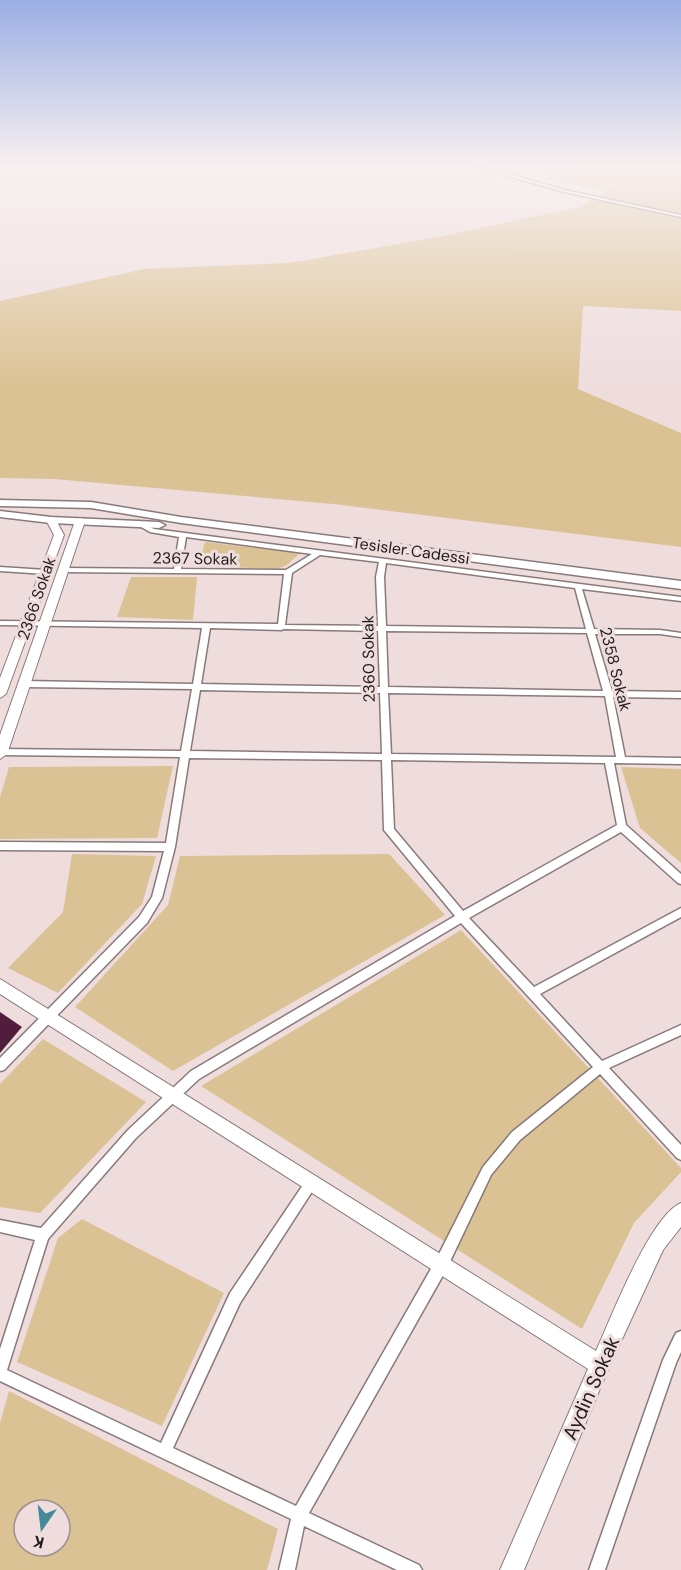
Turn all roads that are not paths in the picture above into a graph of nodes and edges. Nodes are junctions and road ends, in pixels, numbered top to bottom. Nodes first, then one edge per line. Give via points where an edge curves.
1 (0, 503) edge
2 (61, 504) junction
3 (91, 505) junction
4 (0, 515) edge
5 (51, 520) junction
6 (80, 521) junction
7 (138, 524) junction
8 (183, 535) junction
9 (320, 552) junction
10 (383, 560) junction
11 (0, 569) edge
12 (63, 570) junction
13 (177, 571) junction
14 (46, 572) junction
15 (288, 572) junction
16 (681, 585) edge
17 (578, 586) junction
18 (681, 592) edge
19 (681, 599) edge
20 (0, 623) edge
21 (27, 623) junction
22 (44, 624) junction
23 (206, 627) junction
24 (281, 628) junction
25 (383, 629) junction
26 (592, 632) junction
27 (681, 635) edge
28 (24, 684) junction
29 (196, 687) junction
30 (385, 690) junction
31 (608, 693) junction
32 (0, 694) edge
33 (681, 695) edge
34 (0, 753) edge
35 (185, 755) junction
36 (385, 758) junction
37 (609, 760) junction
38 (621, 760) junction
39 (681, 761) edge
40 (622, 827) junction
41 (0, 846) edge
42 (170, 847) junction
43 (681, 880) edge
44 (681, 912) edge
45 (462, 917) junction
46 (0, 986) edge
47 (533, 993) junction
48 (48, 1017) junction
49 (681, 1030) edge
50 (0, 1066) edge
51 (602, 1066) junction
52 (174, 1096) junction
53 (681, 1154) edge
54 (311, 1183) junction
55 (681, 1212) edge
56 (0, 1226) edge
57 (43, 1235) junction
58 (441, 1265) junction
59 (681, 1338) edge
60 (600, 1365) junction
61 (0, 1372) edge
62 (164, 1452) junction
63 (299, 1516) junction
64 (287, 1570) edge
65 (414, 1570) edge
66 (512, 1570) edge
67 (597, 1570) edge

1 - 2 main road
2 - 3 main road
2 - 5 main road via 49,511
3 - 6 main road via 95,512
3 - 16 main road
4 - 5 main road
5 - 6 main road
5 - 14 street, 2366 Sokak via 59,535
6 - 7 main road
6 - 12 street, 2366 Sokak
7 - 8 street, Tesisler Cadessi via 152,531
7 - 18 main road
8 - 9 street, Tesisler Cadessi
8 - 13 street
9 - 10 street, Tesisler Cadessi
9 - 15 street
10 - 17 street, Tesisler Cadessi
10 - 25 street, 2360 Sokak
11 - 14 street
12 - 13 street, 2367 Sokak
12 - 22 street, 2366 Sokak
13 - 15 street, 2367 Sokak
14 - 21 street, 2366 Sokak
15 - 24 street
17 - 19 street, Tesisler Cadessi
17 - 26 street, 2358 Sokak
20 - 21 street
21 - 22 street
21 - 32 street, 2366 Sokak
22 - 23 street
22 - 28 street, 2366 Sokak
23 - 24 street
23 - 29 street
24 - 25 street
25 - 26 street
25 - 30 street, 2360 Sokak
26 - 27 street
26 - 31 street, 2358 Sokak
28 - 29 street
28 - 34 street, 2366 Sokak
29 - 30 street
29 - 35 street
30 - 31 street
30 - 36 street, 2360 Sokak
31 - 33 street
31 - 38 street, 2358 Sokak
34 - 35 street
35 - 36 street
35 - 42 street
36 - 37 street
36 - 45 street, 2360 Sokak via 389,831
37 - 38 street
37 - 40 street
38 - 39 street
40 - 43 street
40 - 45 street
41 - 42 street
42 - 48 street via 157,898 143,920
44 - 47 street
45 - 47 street, 2360 Sokak
45 - 52 street via 195,1075
46 - 48 street
47 - 51 street, 2360 Sokak
48 - 50 street
48 - 52 street
49 - 51 street
51 - 53 street, 2360 Sokak
51 - 58 street via 516,1136 487,1171
52 - 54 street
52 - 57 street via 132,1134
54 - 58 street
54 - 62 street via 235,1298
55 - 60 street, Aydin Sokak via 656,1243
56 - 57 street
57 - 61 street
58 - 60 street
58 - 63 street
59 - 67 street
60 - 66 street, Aydin Sokak
61 - 62 street
62 - 63 street
63 - 64 street
63 - 65 street

